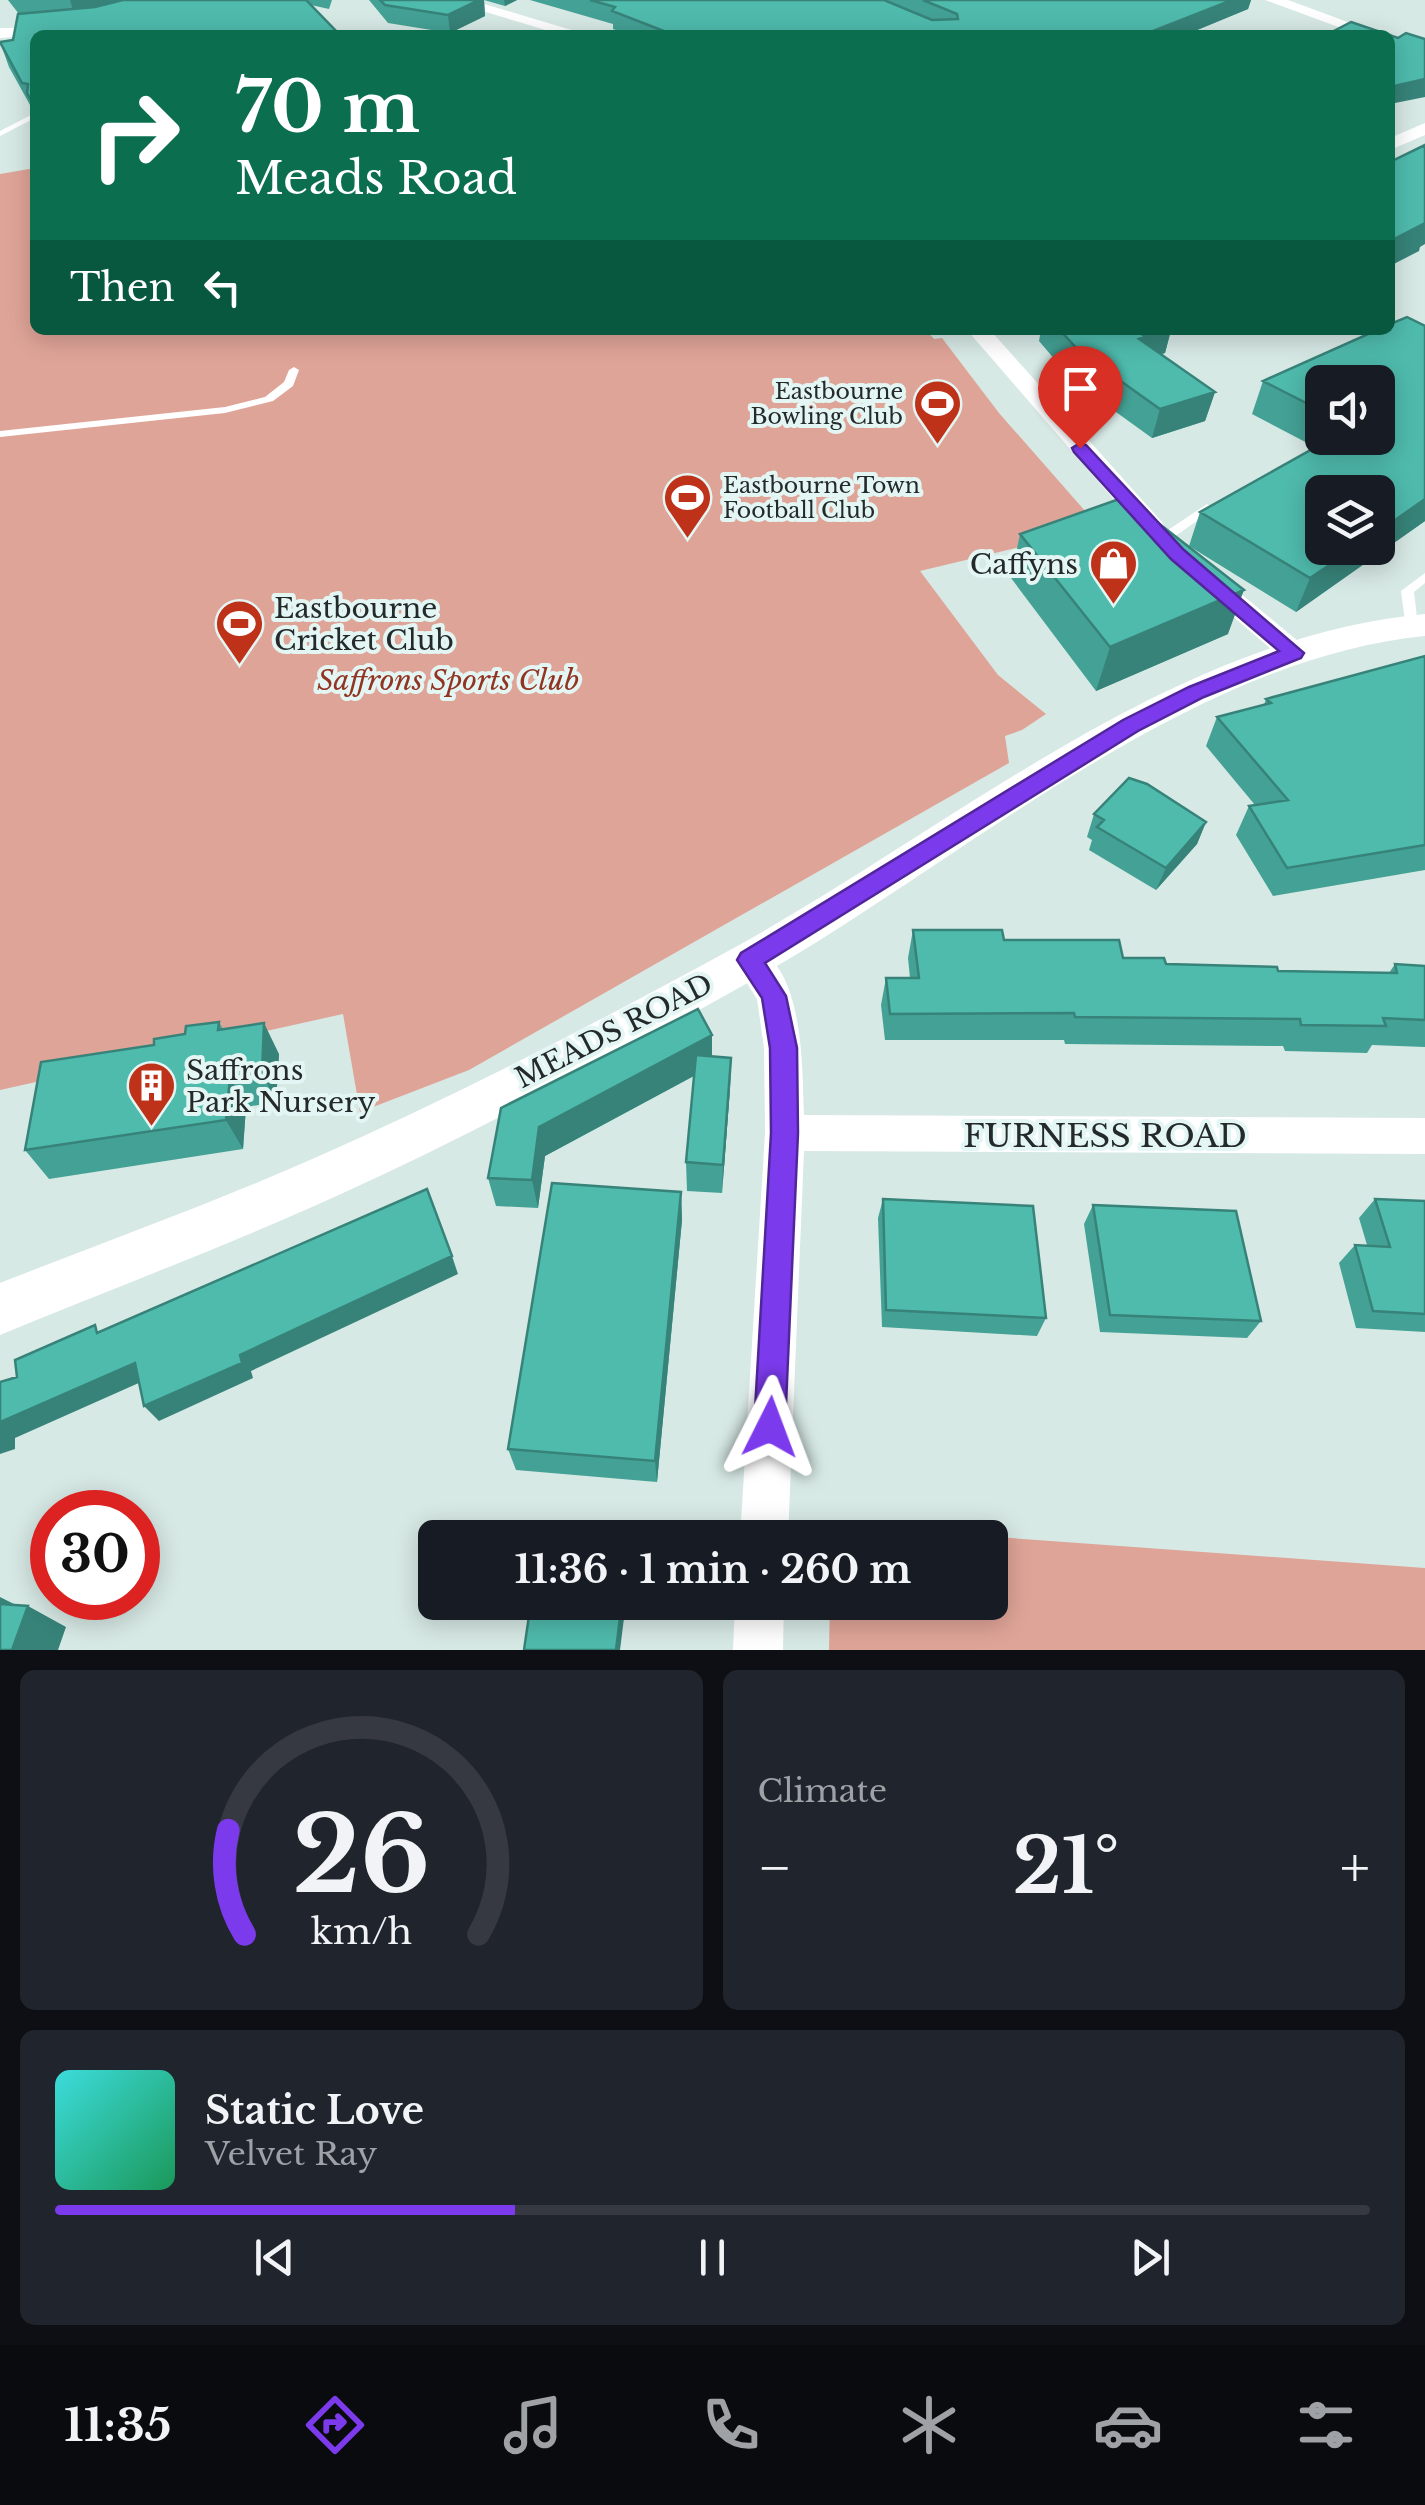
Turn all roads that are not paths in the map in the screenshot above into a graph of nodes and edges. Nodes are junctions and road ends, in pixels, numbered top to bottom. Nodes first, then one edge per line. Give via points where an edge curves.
1 (454, 0) edge
2 (1272, 0) edge
3 (562, 30) edge
4 (1360, 30) edge
5 (0, 33) edge
6 (30, 34) edge
7 (30, 40) edge
8 (0, 52) edge
9 (30, 119) edge
10 (1425, 129) edge
11 (0, 134) edge
12 (1395, 143) edge
13 (986, 335) edge
14 (294, 370) dead end
15 (0, 434) edge
16 (1206, 508) edge
17 (1177, 553) junction
18 (1425, 577) edge
19 (1418, 625) edge
20 (1294, 653) junction
21 (750, 960) junction
22 (784, 1133) junction
23 (1425, 1136) edge
24 (0, 1308) edge
25 (765, 1520) edge
26 (759, 1620) edge
27 (758, 1650) edge

1 - 3 street
2 - 4 street
5 - 6 street
7 - 8 street
9 - 11 lane
10 - 12 street
13 - 17 street
14 - 15 lane via 289,384 269,399 226,410
16 - 17 lane
17 - 20 street
18 - 19 lane via 1407,592
19 - 20 street, MEADS ROAD
20 - 21 street, MEADS ROAD via 1130,725
21 - 22 street via 774,996 784,1048
21 - 24 street, MEADS ROAD via 327,1177
22 - 23 street, FURNESS ROAD
22 - 25 street
26 - 27 street

